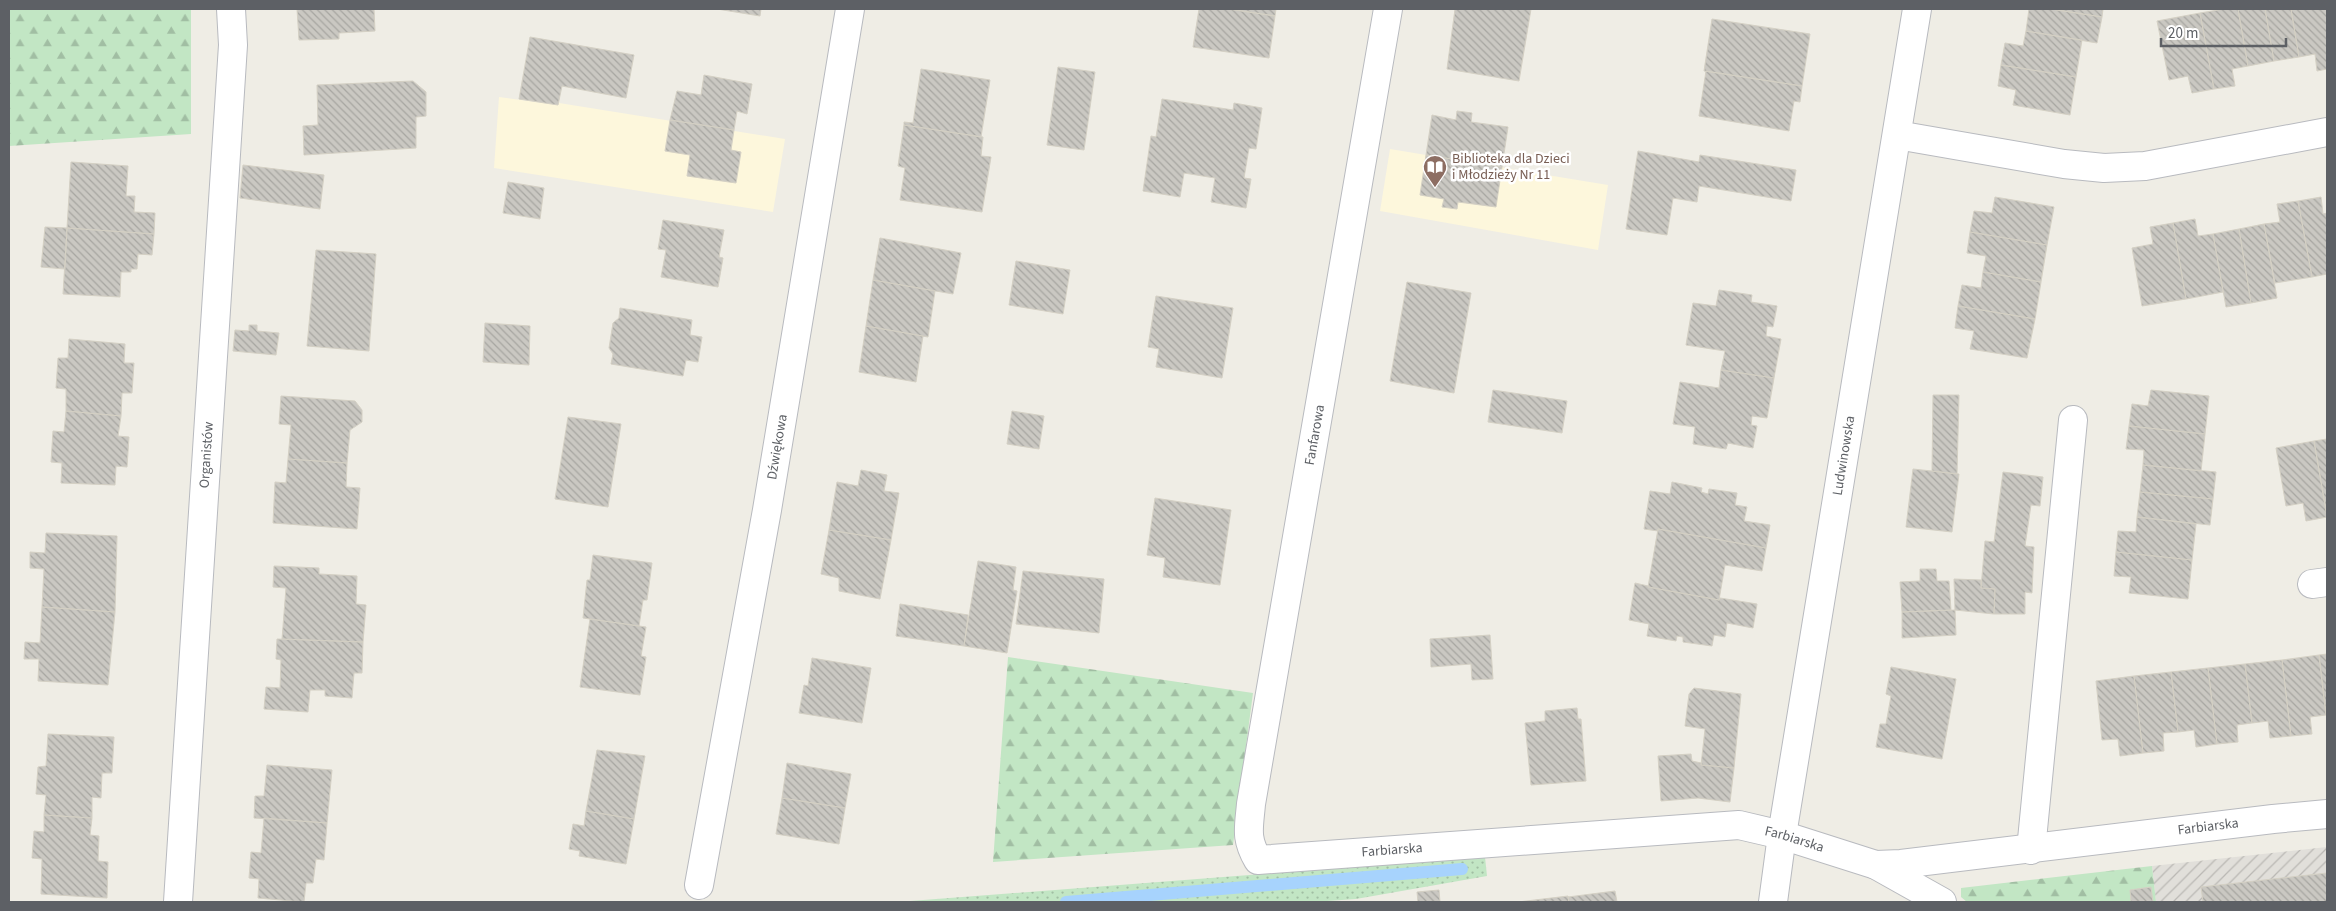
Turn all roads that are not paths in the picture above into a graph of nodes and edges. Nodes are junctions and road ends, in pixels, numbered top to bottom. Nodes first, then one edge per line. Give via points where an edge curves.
1 (231, 9) edge
2 (850, 9) edge
3 (1388, 9) edge
4 (1917, 9) edge
5 (2327, 132) edge
6 (1897, 135) junction
7 (2073, 420) dead end
8 (2327, 814) edge
9 (1782, 835) junction
10 (2031, 850) junction
11 (1258, 860) joint
12 (1876, 864) junction
13 (699, 885) dead end
14 (178, 902) edge
15 (1773, 902) edge
16 (1942, 902) edge

1 - 14 street, Organistów via 233,45
2 - 13 street, Dźwiękowa via 768,510
3 - 11 street, Fanfarowa via 1248,830 1250,846
4 - 6 street, Ludwinowska
5 - 6 street via 2145,166 2104,168
6 - 9 street, Ludwinowska
7 - 10 street
8 - 10 street, Farbiarska
9 - 11 street, Farbiarska via 1739,826
9 - 12 street, Farbiarska
9 - 15 street, Ludwinowska
10 - 12 street, Farbiarska
12 - 16 street

